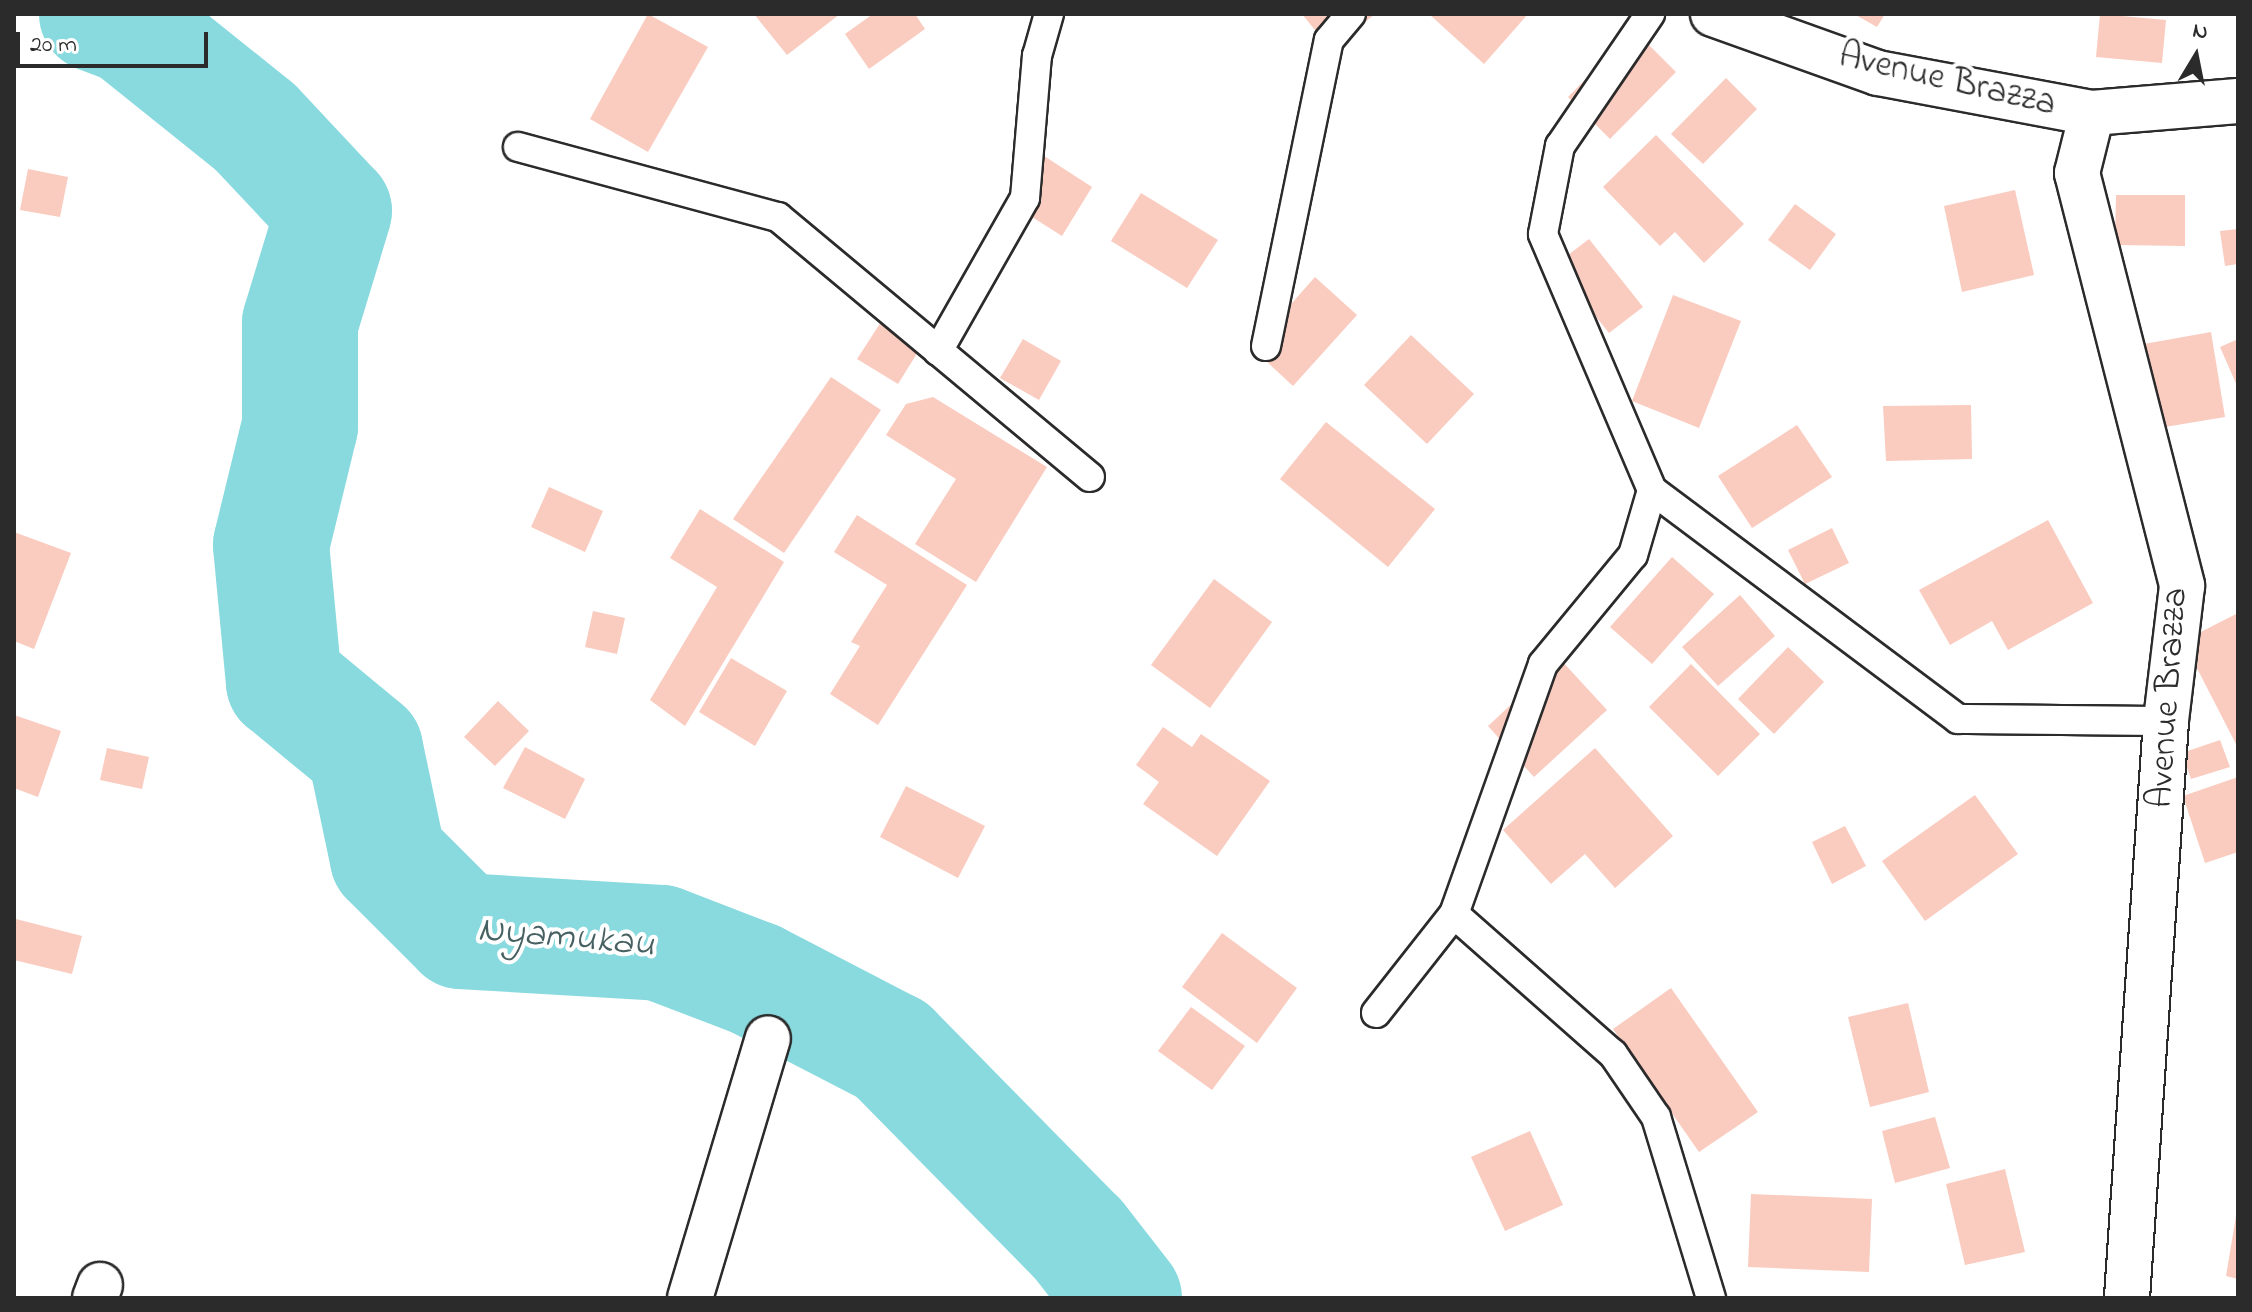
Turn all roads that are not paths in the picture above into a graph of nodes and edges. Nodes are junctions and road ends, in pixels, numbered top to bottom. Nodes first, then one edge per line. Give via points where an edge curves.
1 (1049, 14) edge
2 (1351, 14) edge
3 (1650, 14) edge
4 (1713, 14) edge
5 (2238, 101) edge
6 (2092, 113) junction
7 (518, 147) dead end
8 (1266, 346) dead end
9 (938, 351) junction
10 (1090, 477) dead end
11 (1652, 490) junction
12 (2166, 721) junction
13 (1454, 914) junction
14 (1376, 1013) dead end
15 (768, 1038) dead end
16 (690, 1298) edge
17 (1711, 1298) edge
18 (2127, 1298) edge

1 - 9 lane via 1037,56 1025,198
2 - 8 lane via 1329,40
3 - 11 lane via 1560,146 1543,234
4 - 6 street, Avenue Brazza via 1878,73
5 - 6 street, Avenue Brazza
6 - 12 street, Avenue Brazza via 2077,173 2182,586
7 - 9 lane via 778,217
9 - 10 lane
11 - 12 lane via 1958,719
11 - 13 lane via 1633,555 1543,664
12 - 18 street, Avenue Brazza
13 - 14 lane
13 - 17 lane via 1613,1054 1656,1117
15 - 16 street

